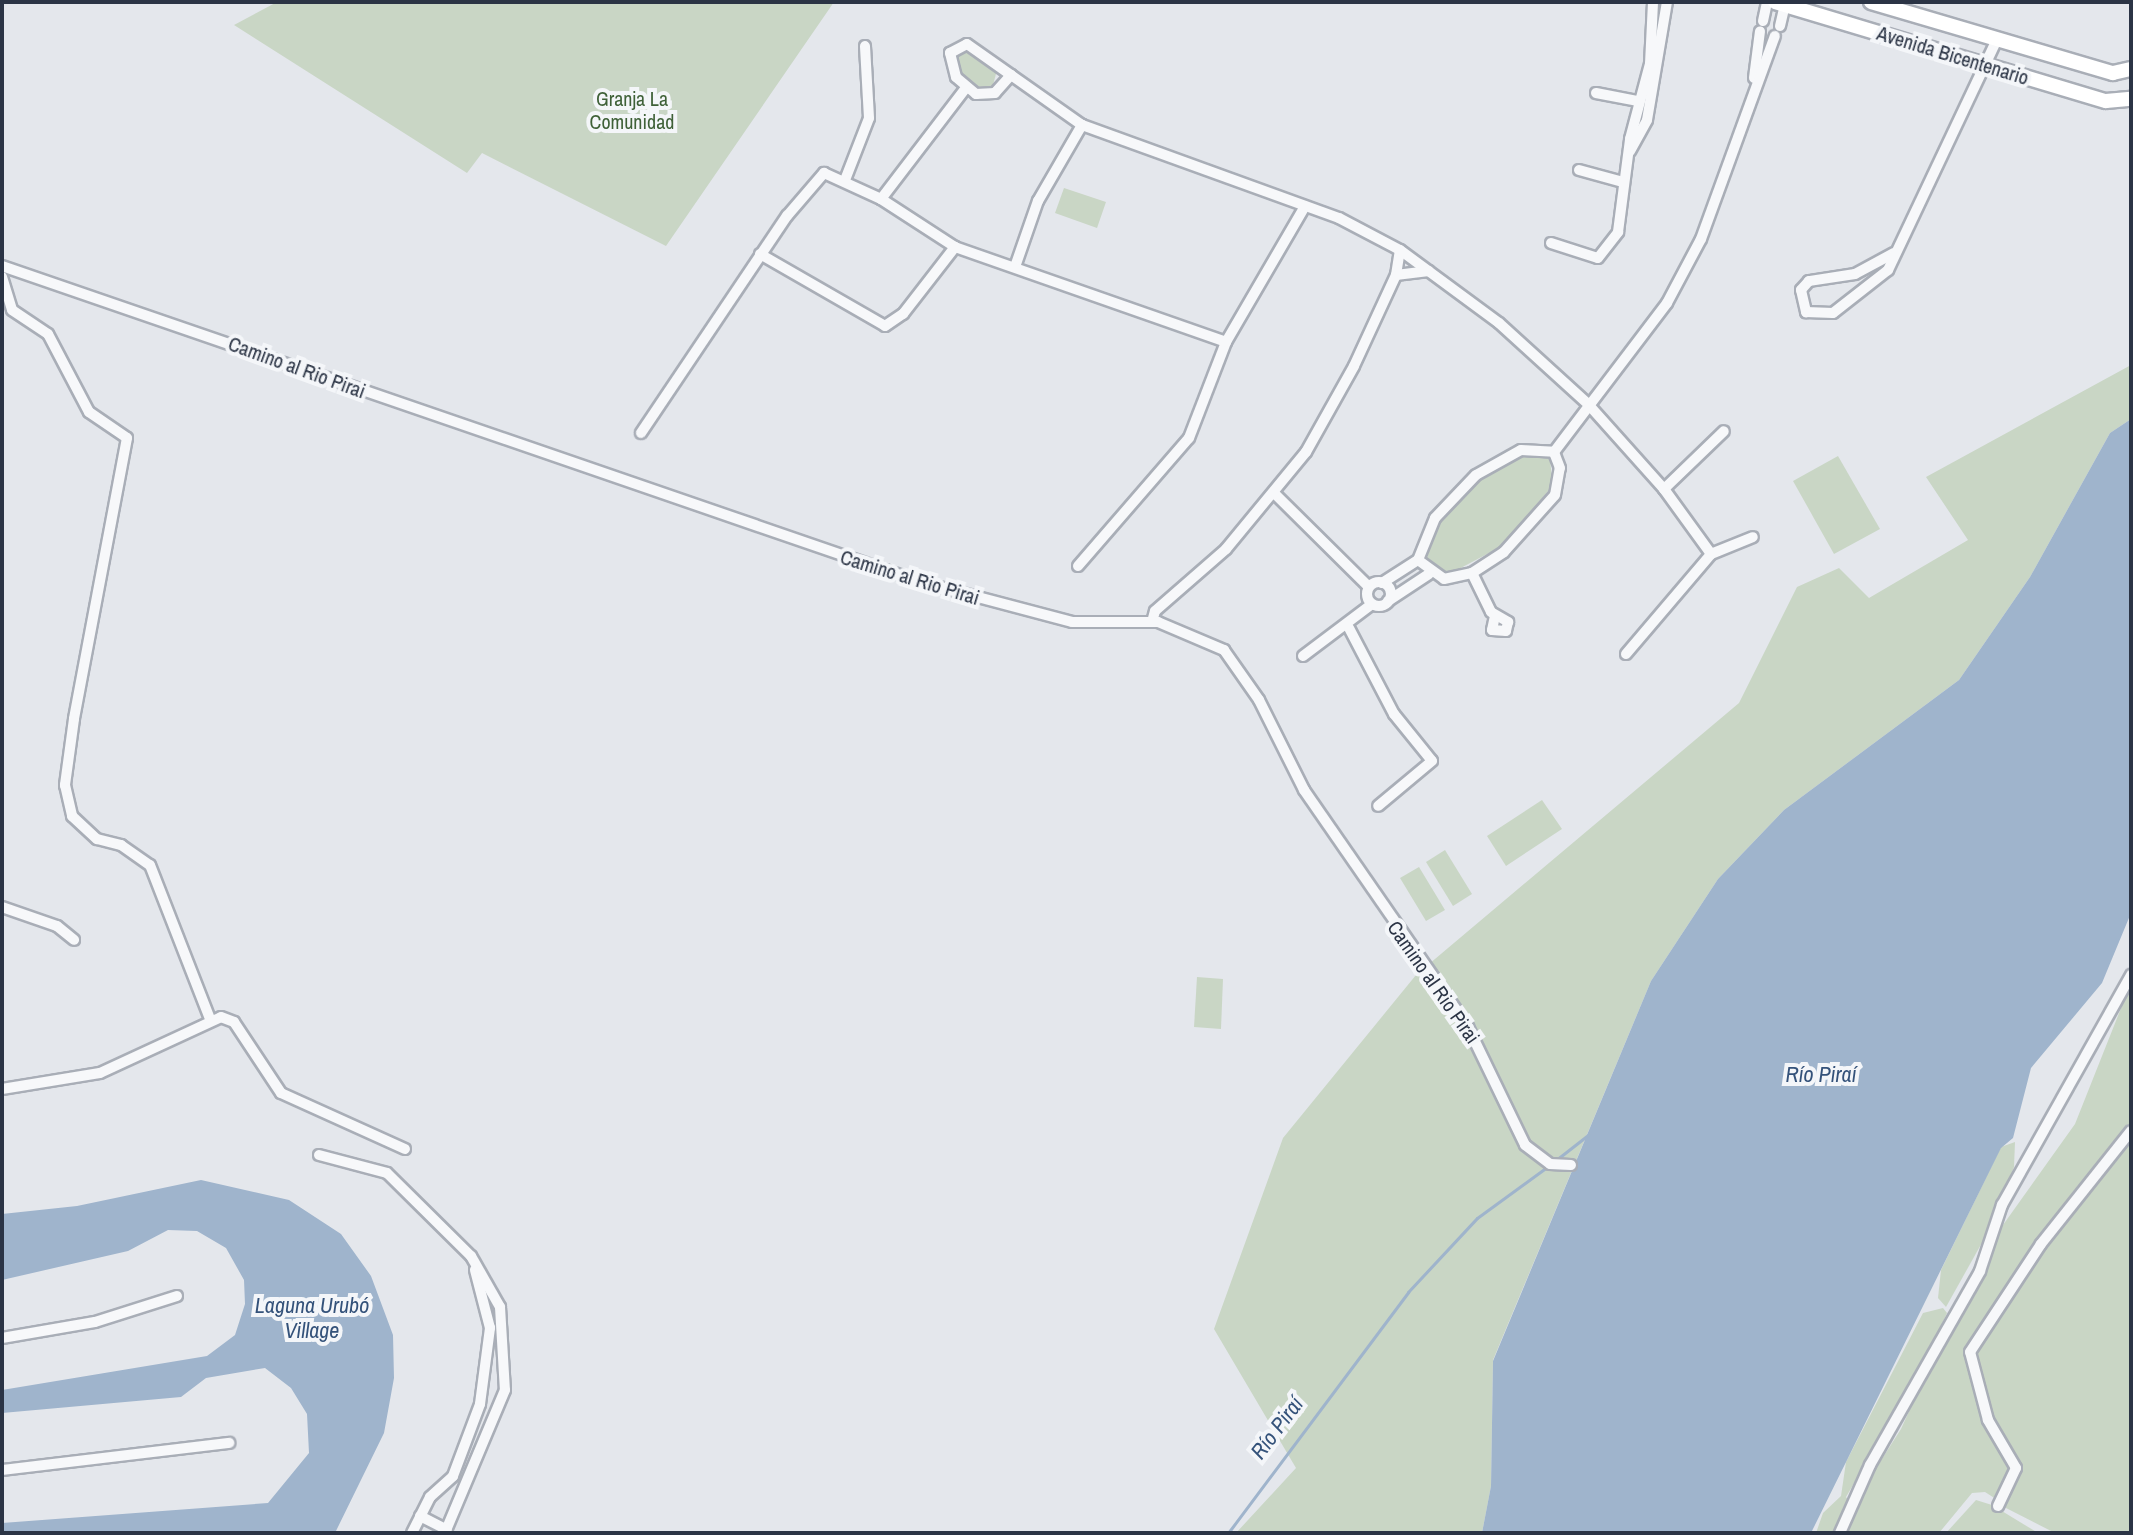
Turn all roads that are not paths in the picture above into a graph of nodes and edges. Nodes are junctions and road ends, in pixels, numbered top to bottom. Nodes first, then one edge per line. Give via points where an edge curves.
1 (1653, 2) edge
2 (1667, 2) edge
3 (1767, 2) edge
4 (1871, 2) edge
5 (1782, 3) edge
6 (1997, 39) junction
7 (865, 46) dead end
8 (1984, 63) junction
9 (2131, 69) edge
10 (1011, 75) junction
11 (1754, 80) junction
12 (966, 88) junction
13 (1596, 93) dead end
14 (2131, 99) edge
15 (1638, 101) junction
16 (1082, 125) junction
17 (1629, 153) junction
18 (1579, 170) dead end
19 (845, 180) junction
20 (1623, 182) junction
21 (881, 199) junction
22 (1305, 206) junction
23 (1551, 243) dead end
24 (955, 247) junction
25 (1400, 250) junction
26 (1894, 253) junction
27 (760, 254) junction
28 (1016, 264) junction
29 (2, 266) edge
30 (1429, 271) junction
31 (1396, 275) junction
32 (2, 277) edge
33 (1226, 342) junction
34 (1588, 404) junction
35 (1724, 431) dead end
36 (641, 433) dead end
37 (1554, 452) junction
38 (1664, 489) junction
39 (1275, 494) junction
40 (1753, 537) dead end
41 (1711, 554) junction
42 (1418, 560) junction
43 (1078, 566) dead end
44 (1472, 573) junction
45 (1429, 574) junction
46 (1382, 583) junction
47 (1369, 587) junction
48 (1388, 601) junction
49 (1372, 604) junction
50 (1495, 616) dead end
51 (1152, 622) junction
52 (1349, 628) junction
53 (1626, 654) dead end
54 (1303, 656) dead end
55 (1378, 806) dead end
56 (2, 907) edge
57 (74, 940) dead end
58 (2131, 975) edge
59 (210, 1019) junction
60 (2, 1089) edge
61 (2131, 1131) edge
62 (405, 1149) dead end
63 (319, 1155) dead end
64 (1571, 1165) dead end
65 (471, 1256) junction
66 (177, 1296) dead end
67 (2, 1338) edge
68 (229, 1443) dead end
69 (2, 1470) edge
70 (1998, 1506) dead end
71 (420, 1516) junction
72 (446, 1532) edge
73 (412, 1533) edge
74 (1840, 1533) edge

1 - 15 street via 1650,64
2 - 17 street via 1647,120
3 - 11 street
4 - 6 street, Avenida Bicentenario
5 - 8 street, Avenida Bicentenario
5 - 11 street via 1778,31
6 - 8 street
6 - 9 street, Avenida Bicentenario via 2113,73
7 - 19 street via 869,118
8 - 14 street, Avenida Bicentenario via 2106,101
8 - 26 street
10 - 12 street via 995,93
10 - 12 street via 959,45 949,64
10 - 16 street
11 - 34 street via 1701,239 1667,303
12 - 21 street
13 - 15 street
15 - 17 street
16 - 22 street
16 - 28 street via 1038,201
17 - 20 street
18 - 20 street
19 - 21 street
19 - 27 street via 818,176
20 - 23 street via 1618,232 1606,253 1586,257
21 - 24 street
22 - 25 street
22 - 33 street
24 - 27 street via 903,314 885,326
24 - 28 street
25 - 30 street
25 - 31 street
26 - 26 street via 1855,274 1809,281 1801,290 1806,312 1833,313 1879,281
27 - 36 street
28 - 33 street
29 - 51 street, Camino al Rio Pirai via 921,582 1072,622
30 - 31 street
30 - 34 street
31 - 39 street via 1354,366
32 - 59 street via 12,310 48,334 89,412 127,438 74,719 65,785 72,816 97,839 121,845 150,865
33 - 43 street via 1189,438
34 - 37 street
34 - 38 street
35 - 38 street
37 - 42 street via 1521,450 1476,475 1435,518
37 - 44 street via 1560,468 1555,495 1504,552
38 - 41 street
39 - 47 street
39 - 51 street
40 - 41 street
41 - 53 street
42 - 45 street
42 - 46 street
44 - 45 street via 1444,579
44 - 50 street
45 - 48 street
46 - 47 street
46 - 48 street via 1390,590
47 - 49 street
48 - 49 street
49 - 52 street
51 - 64 street, Camino al Rio Pirai via 1224,650 1259,700 1304,790 1468,1027 1525,1145 1550,1164
52 - 54 street
52 - 55 street via 1394,714 1432,761
56 - 57 street via 57,926
58 - 74 street via 2002,1205 1980,1271 1870,1465
59 - 60 street via 100,1073
59 - 62 street via 234,1022 281,1093
61 - 70 street via 2041,1244 1970,1352 1988,1420 2016,1468
63 - 65 street via 387,1173
65 - 71 street via 490,1328 489,1364 468,1444 453,1476 430,1497
65 - 72 street via 500,1307 505,1390
66 - 67 street via 95,1322
68 - 69 street
71 - 72 street
71 - 73 street

